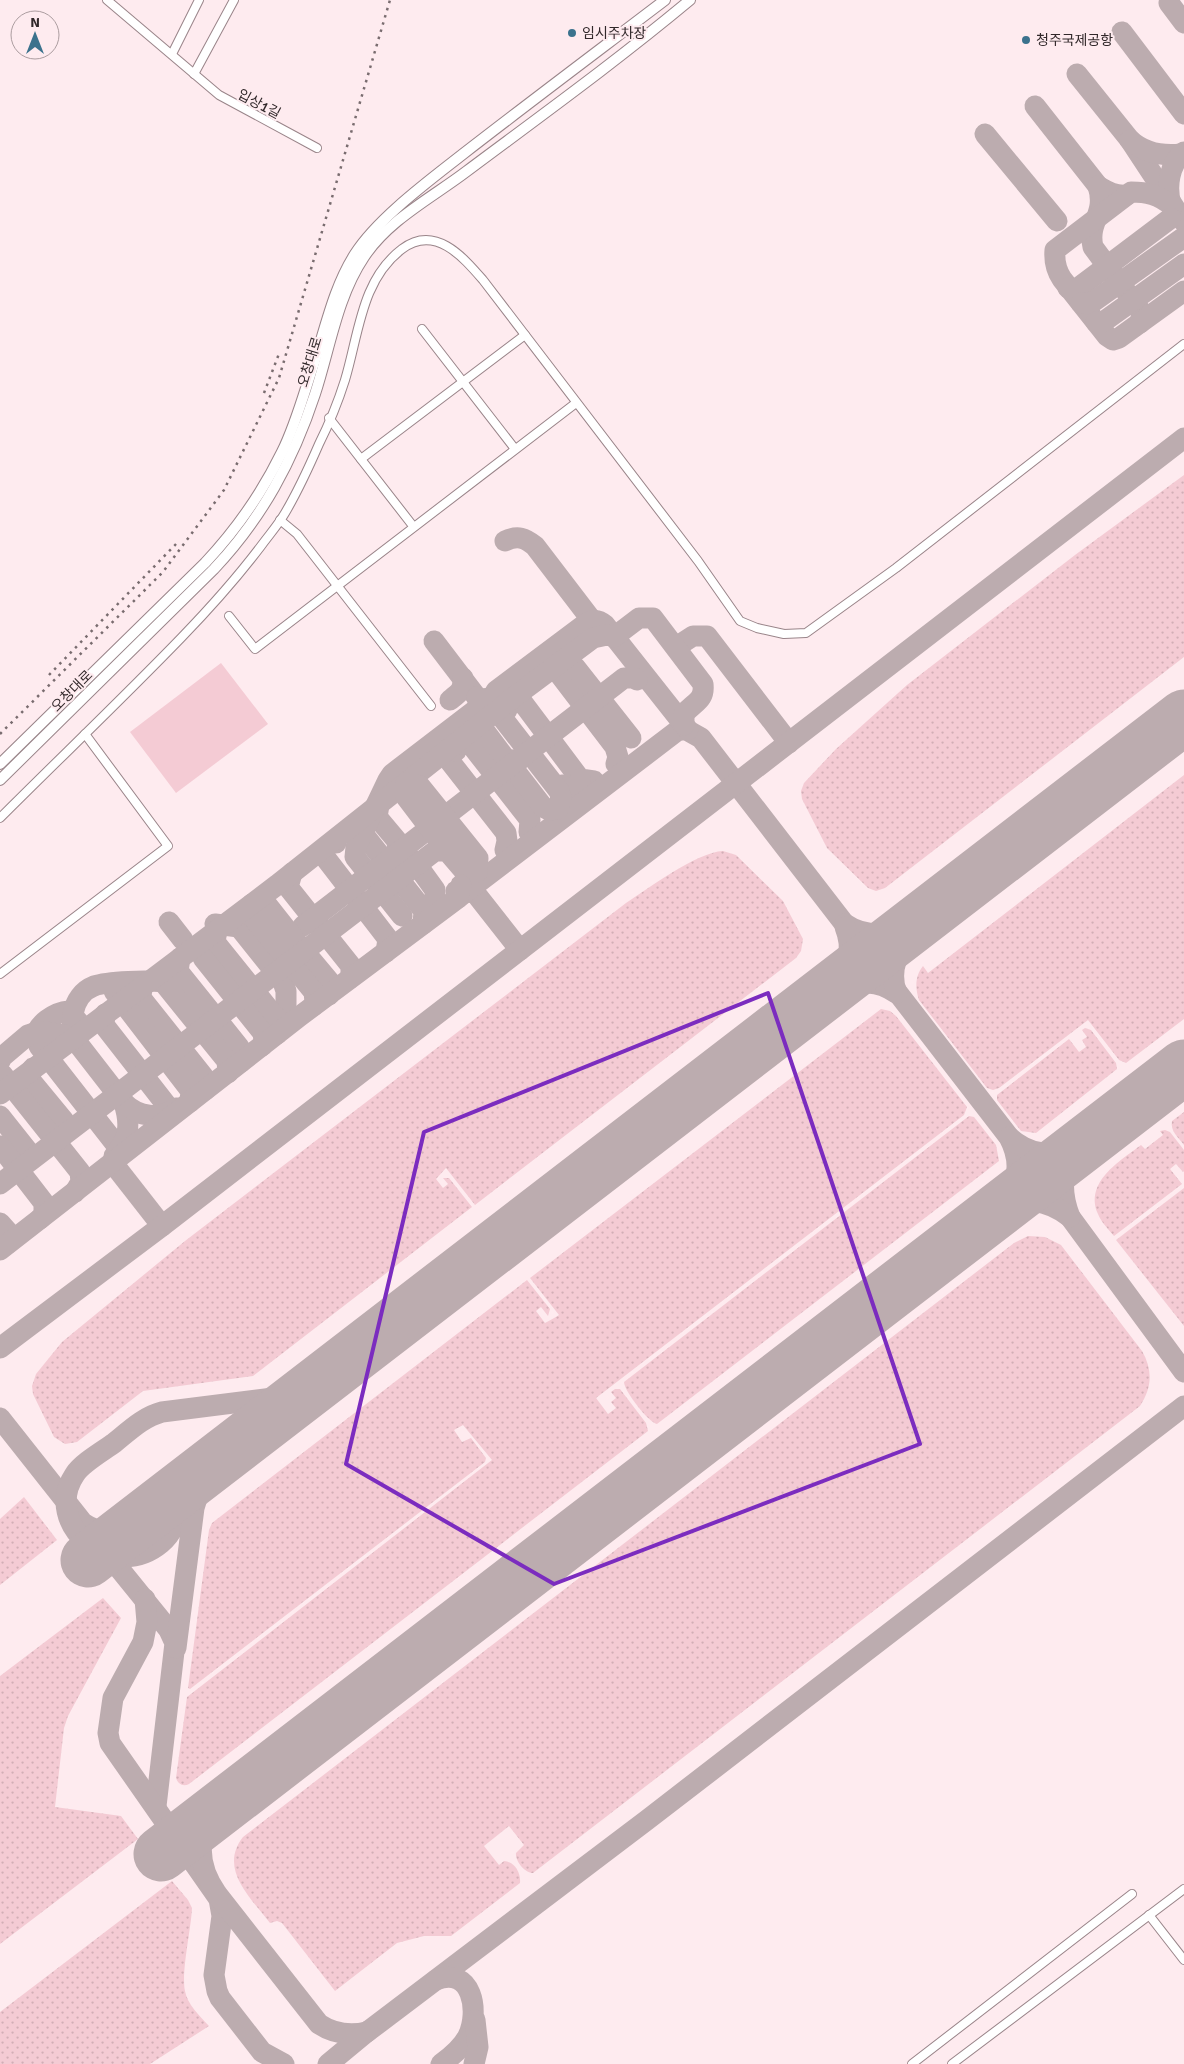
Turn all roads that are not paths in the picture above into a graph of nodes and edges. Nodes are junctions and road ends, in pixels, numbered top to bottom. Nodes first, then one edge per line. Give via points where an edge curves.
1 (199, 0) edge
2 (234, 0) edge
3 (665, 0) edge
4 (690, 0) edge
5 (112, 2) edge
6 (172, 54) junction
7 (194, 74) junction
8 (317, 148) dead end
9 (422, 329) dead end
10 (525, 335) junction
11 (1184, 344) edge
12 (463, 380) junction
13 (576, 403) junction
14 (329, 418) junction
15 (515, 449) junction
16 (361, 459) junction
17 (280, 520) junction
18 (413, 526) junction
19 (338, 586) junction
20 (229, 616) dead end
21 (431, 706) dead end
22 (85, 734) junction
23 (0, 764) edge
24 (0, 780) edge
25 (0, 818) edge
26 (0, 974) edge
27 (1184, 1889) edge
28 (1132, 1894) dead end
29 (1149, 1914) junction
30 (1184, 1960) edge
31 (912, 2064) edge
32 (952, 2064) edge

1 - 6 street
2 - 7 street
3 - 23 main road, 오창대로 via 434,177 364,243 343,277 333,302 283,452 246,514 205,563
4 - 24 main road, 오창대로 via 398,221 375,242 351,278 315,395 292,455 255,519 214,569
5 - 6 street, 입상1길
6 - 7 street, 입상1길
7 - 8 street, 입상1길 via 227,101
9 - 12 street
10 - 12 street
10 - 13 street
10 - 14 street via 460,254 447,245 425,240 404,248 387,263 372,285 344,380
11 - 13 street via 896,568 806,633 784,634 740,621 698,561
12 - 15 street
12 - 16 street
13 - 15 street
14 - 16 street
14 - 17 street via 320,444
15 - 18 street
16 - 18 street
17 - 19 street via 297,534
17 - 22 street via 231,586
18 - 19 street
19 - 20 street via 255,648
19 - 21 street
22 - 25 street
22 - 26 street via 168,846
27 - 29 street
28 - 31 street
29 - 30 street
29 - 32 street

